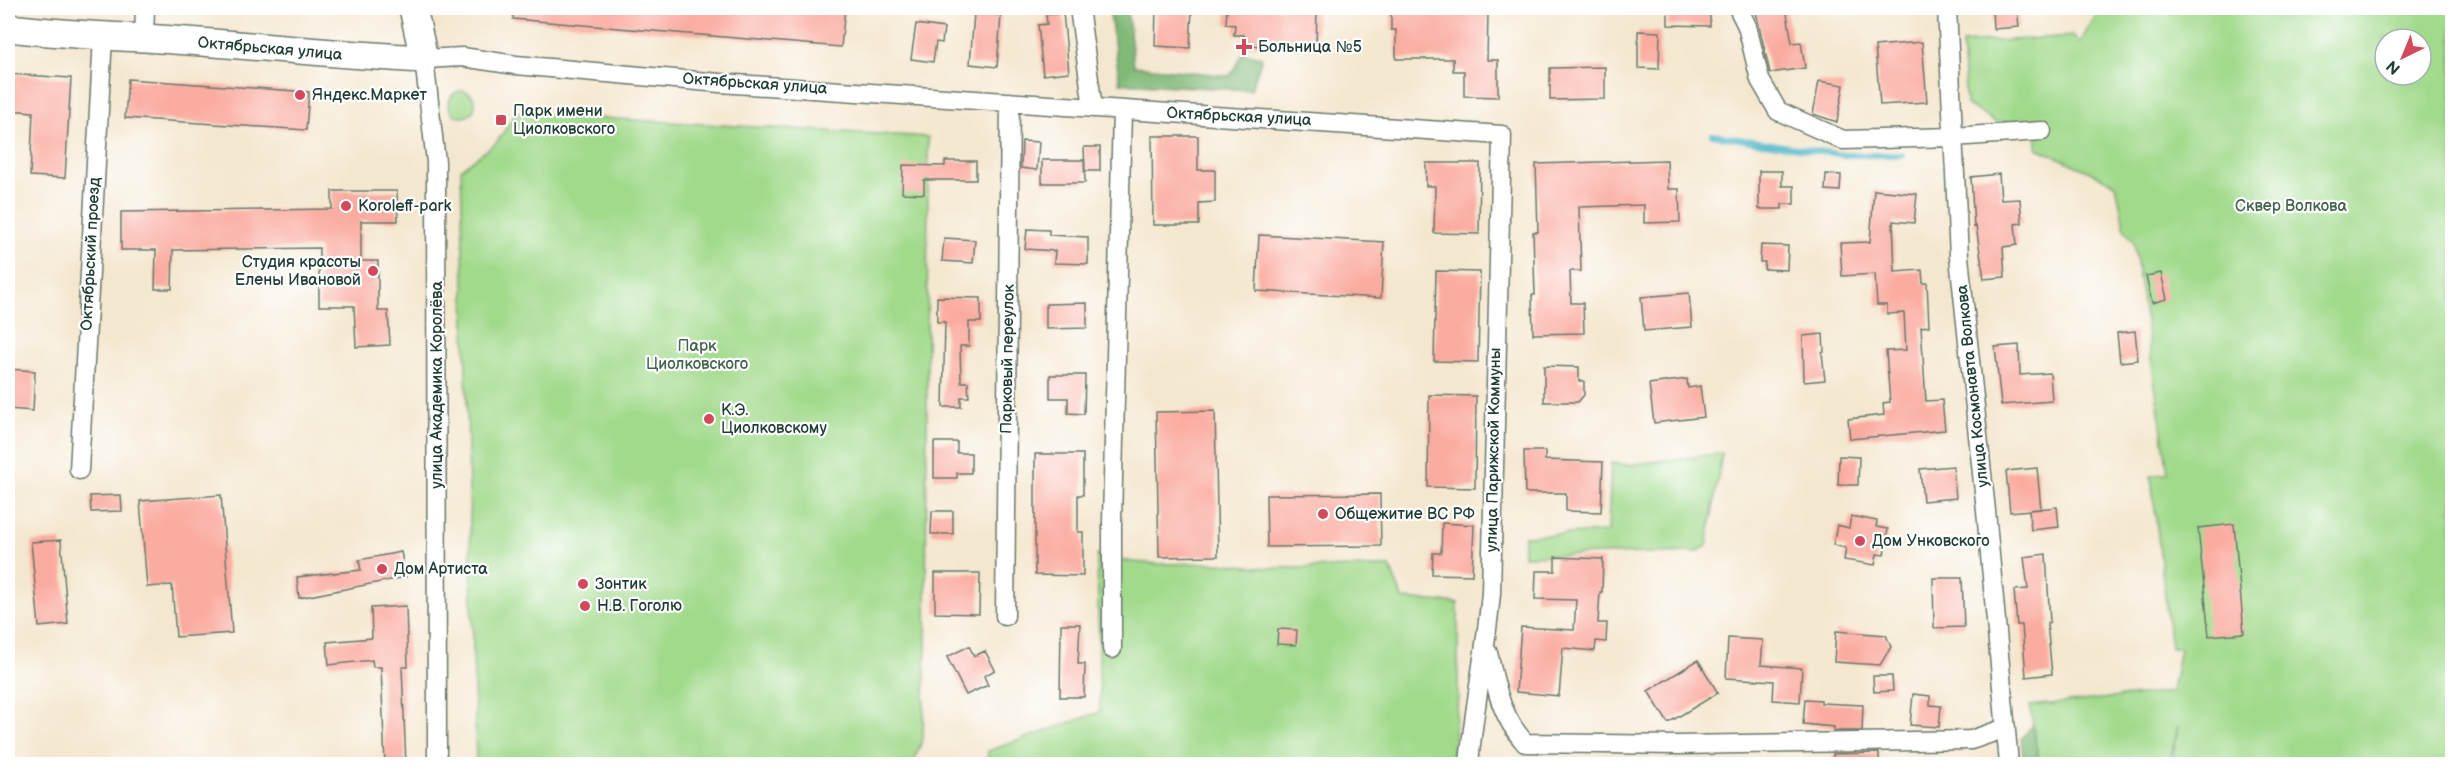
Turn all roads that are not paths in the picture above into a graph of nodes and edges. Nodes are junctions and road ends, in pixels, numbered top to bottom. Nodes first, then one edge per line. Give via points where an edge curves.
1 (145, 8) edge
2 (412, 8) edge
3 (1079, 8) edge
4 (1738, 8) edge
5 (1947, 8) edge
6 (8, 28) edge
7 (102, 37) junction
8 (144, 38) junction
9 (424, 59) junction
10 (1010, 102) junction
11 (1093, 108) junction
12 (1122, 111) junction
13 (2042, 131) dead end
14 (1502, 135) joint
15 (1953, 137) junction
16 (79, 470) dead end
17 (1005, 616) dead end
18 (1486, 645) junction
19 (1112, 649) dead end
20 (2006, 728) junction
21 (437, 765) edge
22 (1469, 765) edge
23 (2009, 765) edge

1 - 8 street
2 - 9 street, улица Академика Королёва
3 - 11 street
4 - 15 street via 1747,26 1760,80 1778,111 1843,140
5 - 15 street, улица Космонавта Волкова
6 - 7 street, Октябрьская улица
7 - 8 street, Октябрьская улица
7 - 16 street, Октябрьский проезд
8 - 9 street, Октябрьская улица
9 - 10 street, Октябрьская улица via 462,57 720,83
9 - 21 street, улица Академика Королёва via 436,162
10 - 11 street, Октябрьская улица
10 - 17 street, Парковый переулок
11 - 12 street, Октябрьская улица
12 - 14 street, Октябрьская улица
12 - 19 street
13 - 15 street
14 - 18 street, улица Парижской Коммуны via 1491,593
15 - 20 street, улица Космонавта Волкова via 1959,257
18 - 20 street via 1501,707 1525,743 1678,745 1971,740
18 - 22 street, улица Парижской Коммуны
20 - 23 street, улица Космонавта Волкова

